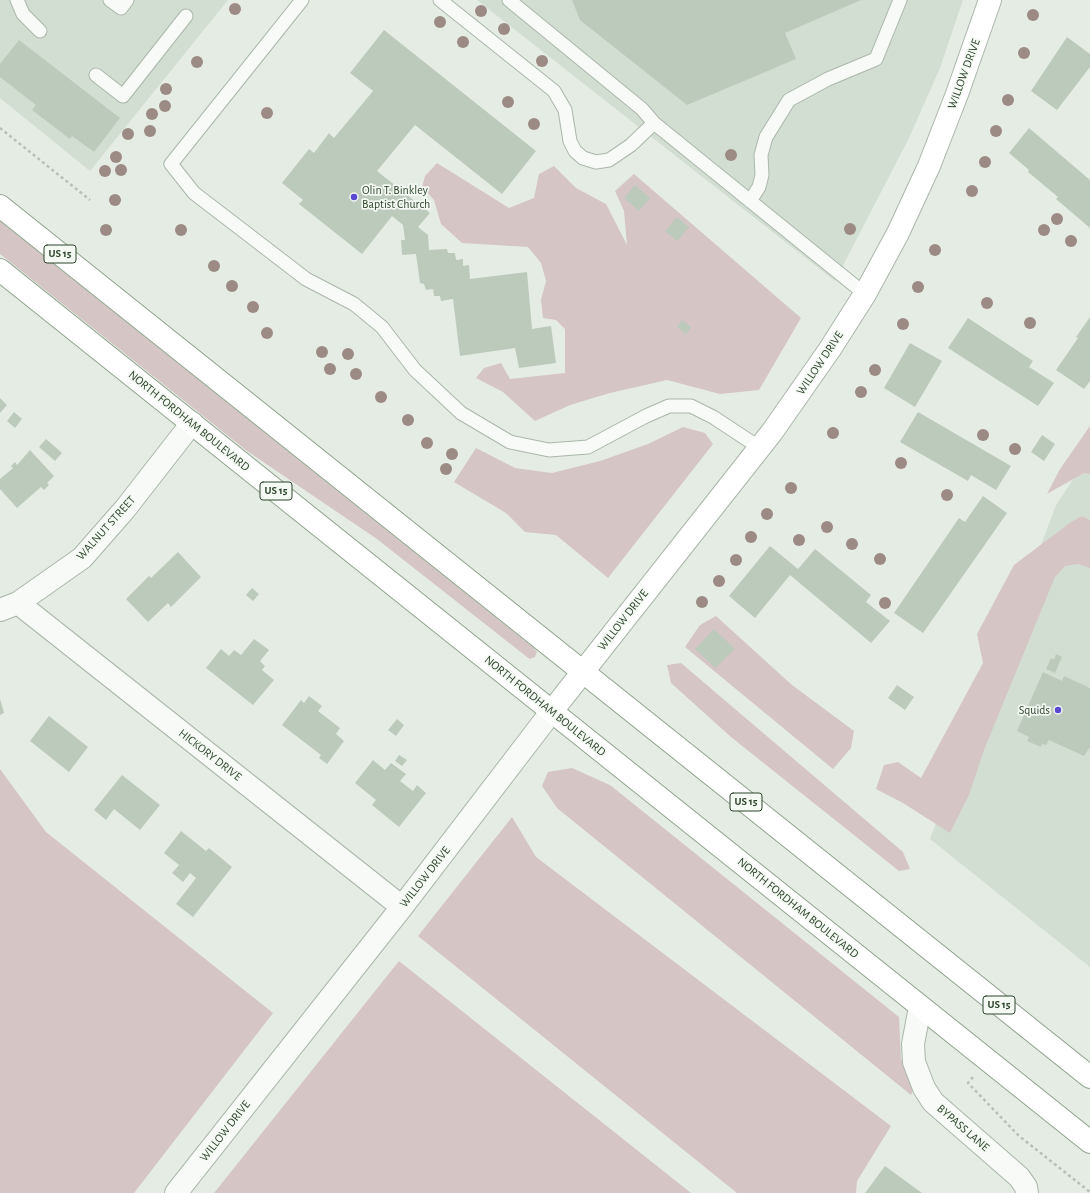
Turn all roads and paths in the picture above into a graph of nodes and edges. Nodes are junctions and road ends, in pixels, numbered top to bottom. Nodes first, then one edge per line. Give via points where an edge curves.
1 (17, 0) edge
2 (110, 0) edge
3 (127, 0) edge
4 (302, 0) edge
5 (440, 0) edge
6 (509, 0) edge
7 (900, 0) edge
8 (990, 0) edge
9 (186, 16) dead end
10 (40, 31) dead end
11 (96, 75) dead end
12 (654, 123) junction
13 (0, 128) edge
14 (90, 200) dead end
15 (750, 201) junction
16 (0, 206) edge
17 (0, 270) edge
18 (865, 294) junction
19 (192, 423) junction
20 (760, 448) junction
21 (9, 607) edge
22 (584, 673) junction
23 (552, 711) junction
24 (402, 907) junction
25 (920, 1007) junction
26 (1090, 1077) edge
27 (968, 1083) dead end
28 (1090, 1142) edge
29 (1090, 1192) edge
30 (176, 1193) edge
31 (1027, 1193) edge

1 - 10 lane via 23,14
2 - 3 lane via 121,8
4 - 20 lane via 171,164 194,193 306,279 354,304 382,327 415,370 461,413 510,442 549,450 588,447 669,406 691,406 713,417
5 - 12 lane via 554,91 565,110 570,141 575,151 583,158 596,162 609,160 631,146
6 - 12 lane via 642,109
7 - 15 lane via 876,59 828,79 789,100 766,137 760,155 762,175 759,187
8 - 18 main road, WILLOW DRIVE via 929,166 898,234
9 - 11 lane via 123,96
12 - 15 lane
13 - 14 path
15 - 18 lane
16 - 22 main road, US 15
17 - 19 main road, NORTH FORDHAM BOULEVARD / US 15
18 - 20 main road, WILLOW DRIVE via 830,349
19 - 21 street, WALNUT STREET via 125,509 82,558
19 - 23 main road, NORTH FORDHAM BOULEVARD / US 15
20 - 22 main road, WILLOW DRIVE via 619,625
21 - 24 street, HICKORY DRIVE
22 - 23 main road, WILLOW DRIVE
22 - 26 main road, US 15
23 - 24 street, WILLOW DRIVE
23 - 25 main road, NORTH FORDHAM BOULEVARD / US 15
24 - 30 street, WILLOW DRIVE
25 - 28 main road, NORTH FORDHAM BOULEVARD / US 15
25 - 31 street, BYPASS LANE via 913,1056 924,1088 933,1102 1019,1177
27 - 29 path via 1020,1136

